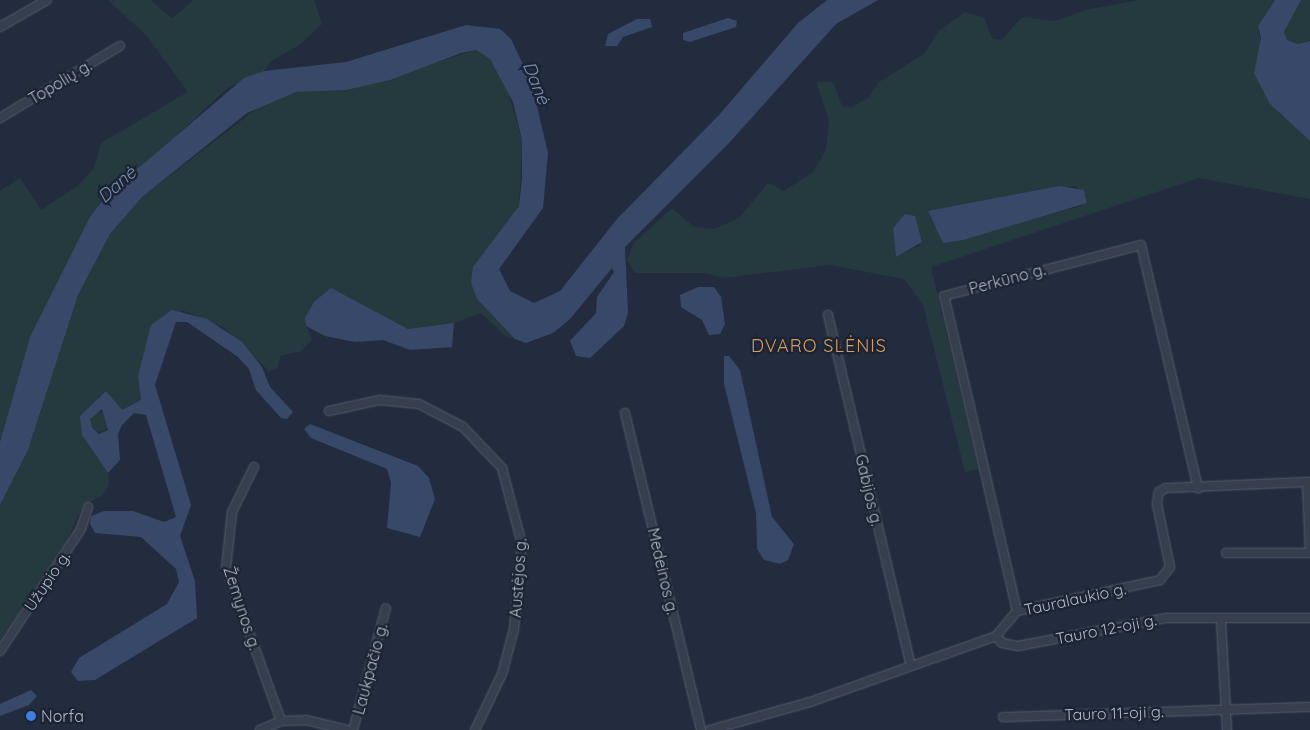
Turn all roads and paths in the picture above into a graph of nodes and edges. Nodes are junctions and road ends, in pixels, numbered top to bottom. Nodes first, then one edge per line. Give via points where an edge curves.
1 (47, 0) edge
2 (0, 27) edge
3 (120, 46) dead end
4 (0, 118) edge
5 (828, 315) dead end
6 (329, 411) dead end
7 (625, 413) dead end
8 (254, 468) dead end
9 (1309, 482) edge
10 (1198, 488) junction
11 (88, 507) dead end
12 (1310, 553) edge
13 (1226, 554) dead end
14 (386, 608) dead end
15 (1017, 611) junction
16 (1310, 618) edge
17 (1221, 620) junction
18 (996, 636) junction
19 (0, 651) edge
20 (911, 665) junction
21 (1310, 706) edge
22 (1225, 710) junction
23 (1003, 717) dead end
24 (280, 721) junction
25 (260, 730) edge
26 (347, 730) edge
27 (353, 730) edge
28 (475, 730) edge
29 (701, 730) edge
30 (710, 730) edge
31 (1227, 730) edge

1 - 2 street
3 - 4 street, Topolių g.
5 - 20 street, Gabijos g.
6 - 28 street, Austėjos g. via 379,400 419,404 463,426 502,468 522,544 514,629 502,674
7 - 29 street, Medeinos g.
8 - 24 street, Žemynos g. via 232,512 226,568
9 - 10 street, Tauralaukio g.
9 - 12 street
10 - 15 street, Tauralaukio g. via 1159,492 1168,575
10 - 15 street, Perkūno g. via 1141,245 944,296
11 - 19 street, Užupio g. via 81,529
12 - 13 street
14 - 27 street, Laukpačio g.
15 - 18 street, Tauralaukio g.
16 - 17 street, Tauro 12-oji g.
17 - 18 street, Tauro 12-oji g. via 1166,618 1018,646 1002,643
17 - 22 street
18 - 20 street
20 - 30 street via 801,705
21 - 22 street, Tauro 11-oji g.
22 - 23 street, Tauro 11-oji g.
22 - 31 street
24 - 25 street
24 - 26 street via 306,720

